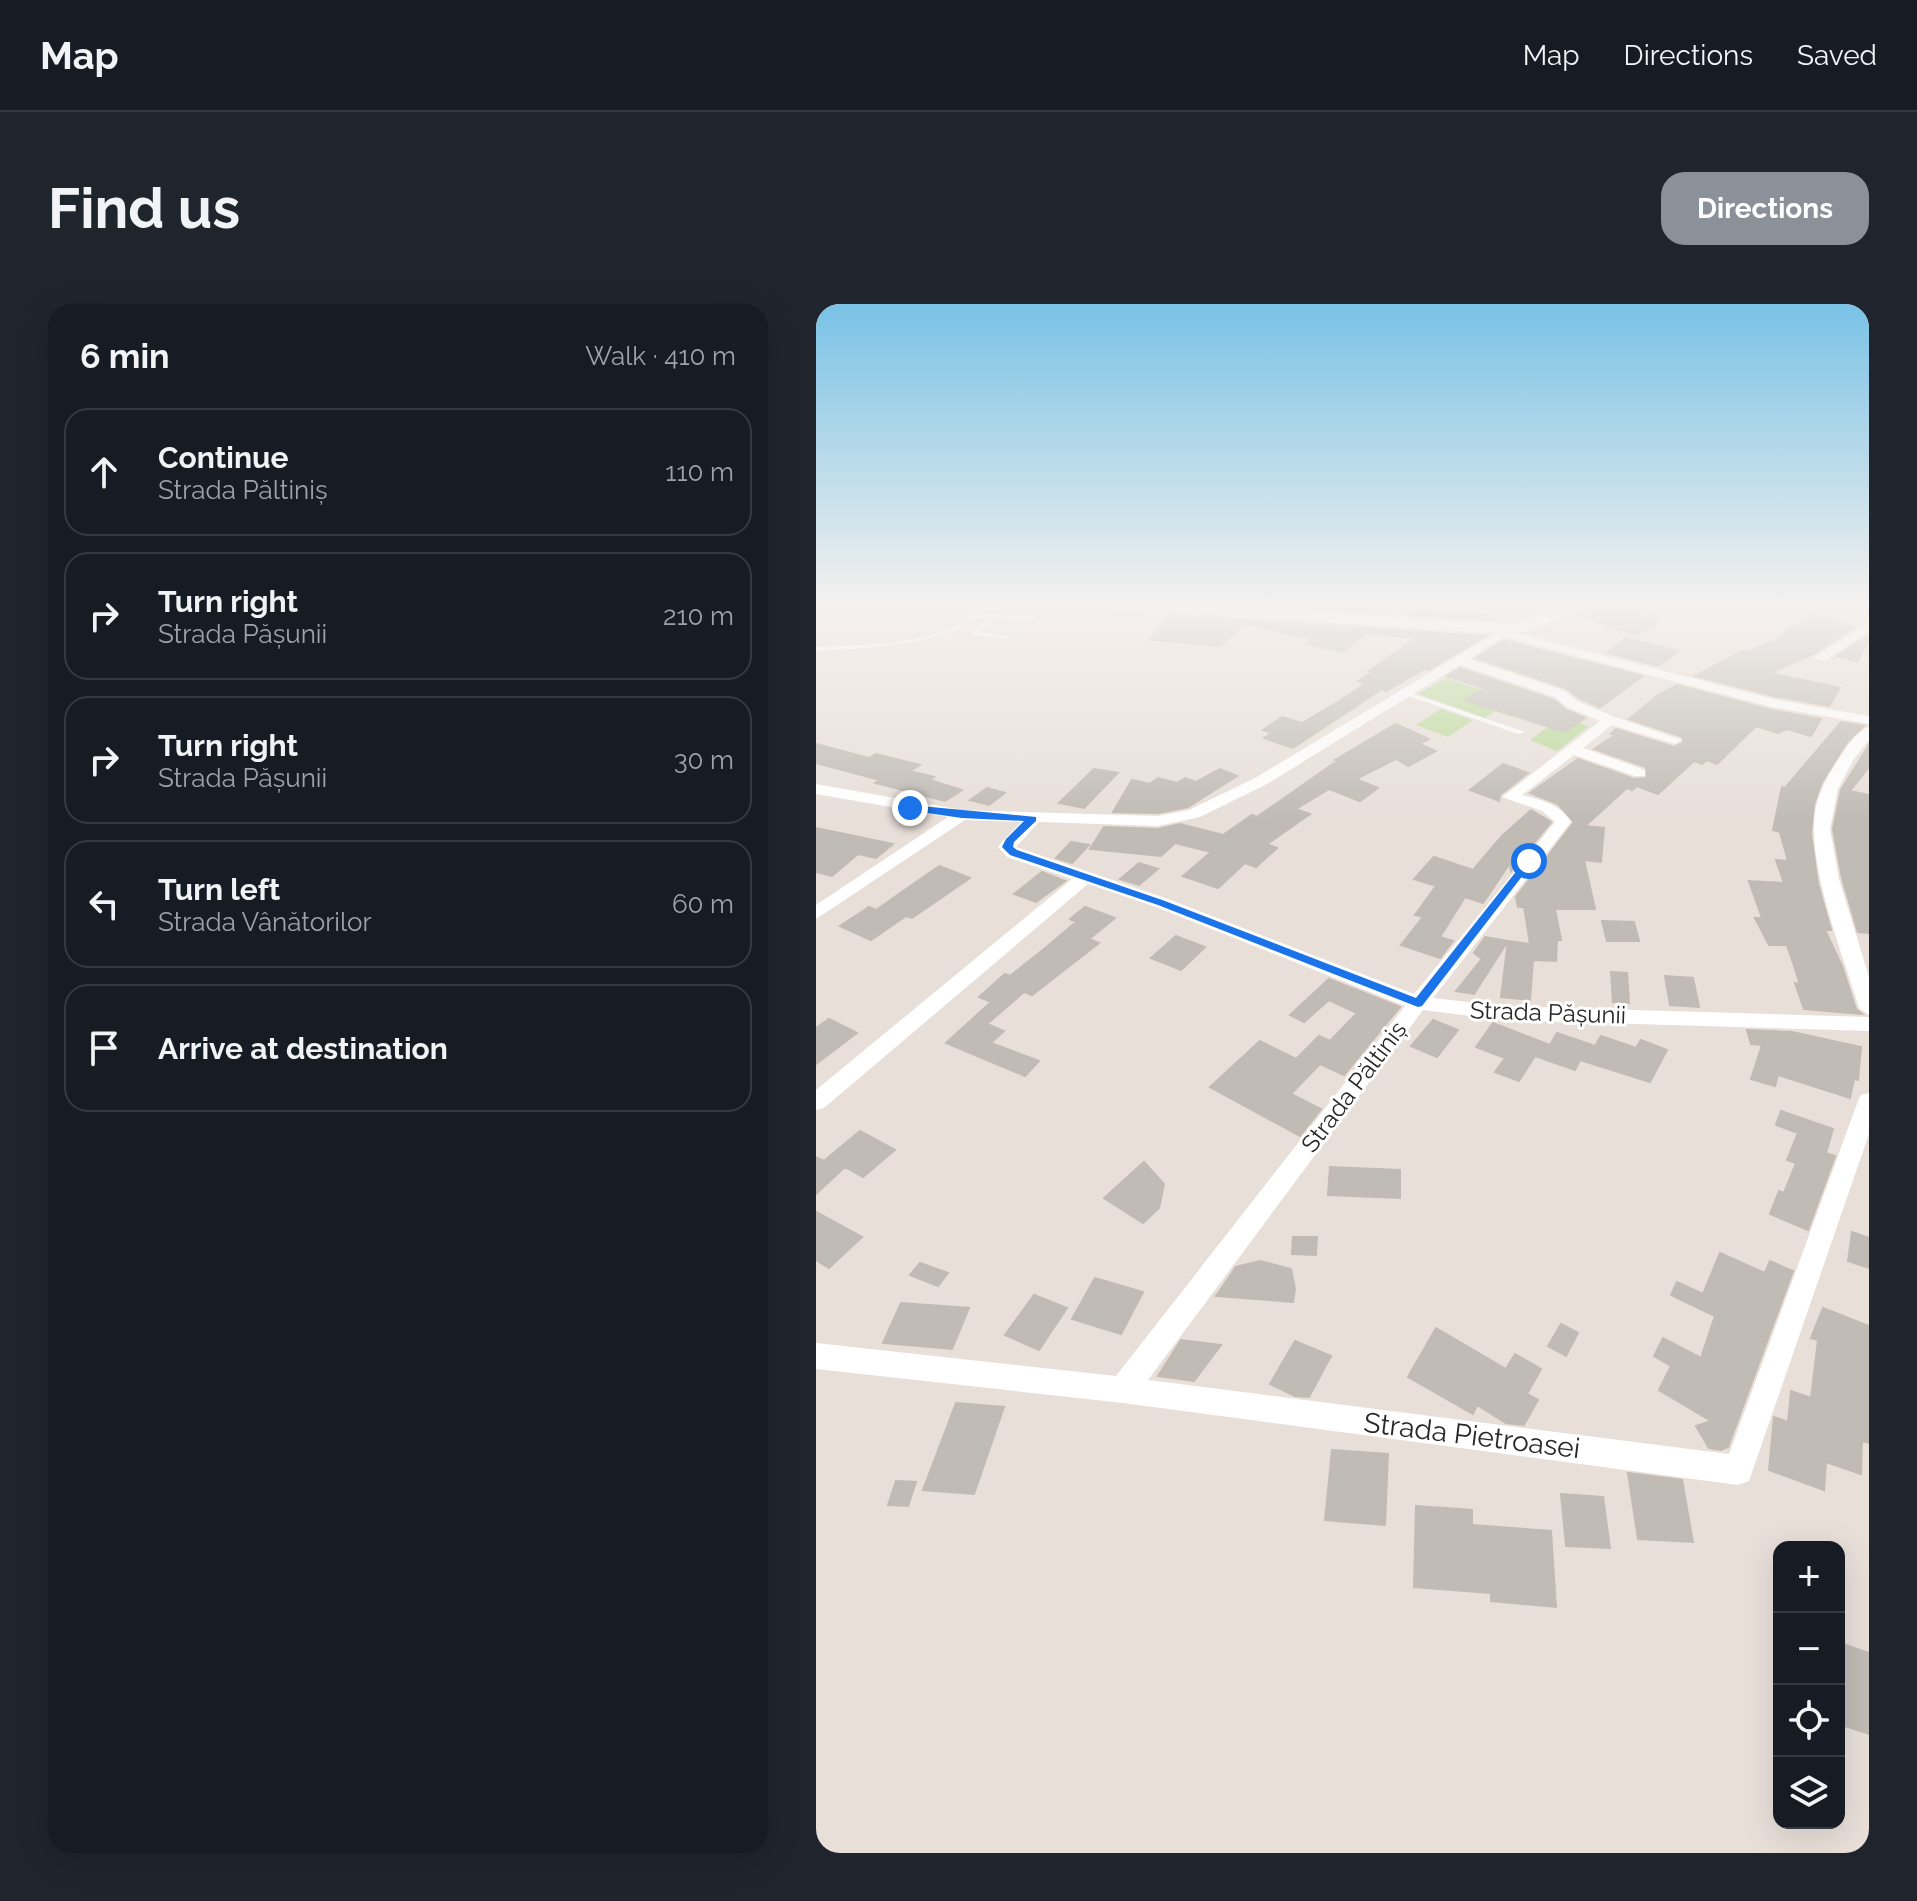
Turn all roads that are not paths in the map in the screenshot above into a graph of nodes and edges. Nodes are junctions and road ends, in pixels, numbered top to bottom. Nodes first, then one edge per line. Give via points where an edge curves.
1 (1434, 675) edge
2 (1504, 675) edge
3 (1669, 675) edge
4 (1405, 693) junction
5 (1610, 720) junction
6 (1869, 720) edge
7 (1869, 731) edge
8 (1521, 732) dead end
9 (1675, 740) dead end
10 (1572, 749) junction
11 (1640, 773) dead end
12 (816, 789) edge
13 (962, 815) junction
14 (1033, 819) junction
15 (1084, 878) junction
16 (816, 913) edge
17 (1418, 1003) junction
18 (1869, 1008) edge
19 (1869, 1024) edge
20 (1869, 1101) edge
21 (816, 1102) edge
22 (816, 1356) edge
23 (1123, 1390) junction

1 - 4 street
2 - 5 street via 1560,694
3 - 6 street via 1772,703
4 - 8 lane
4 - 14 street via 1261,781 1194,814 1158,821
5 - 9 street
5 - 10 street, Strada Păltiniș
7 - 18 street via 1836,774 1823,811 1821,843
10 - 11 street
10 - 17 street, Strada Păltiniș via 1510,797 1552,810 1563,822
12 - 13 street
13 - 14 street
13 - 16 street
14 - 15 street, Strada Pășunii via 1007,847
15 - 17 street, Strada Pășunii
15 - 21 street
17 - 19 street, Strada Pășunii via 1502,1013
17 - 23 street, Strada Păltiniș
20 - 23 street, Strada Pietroasei via 1738,1470
22 - 23 street, Strada Pietroasei

